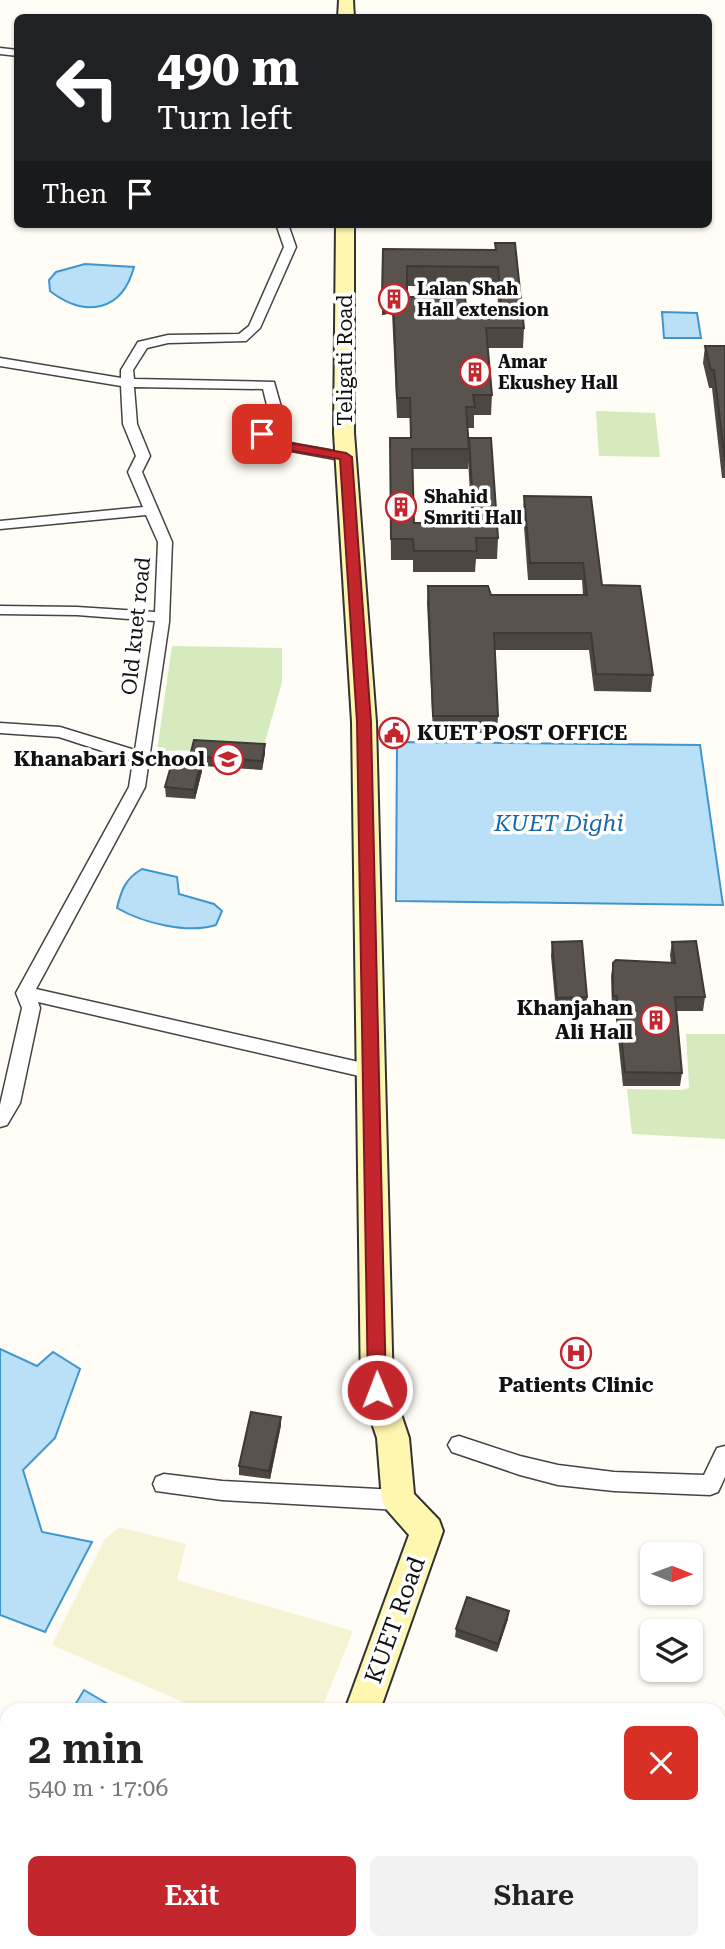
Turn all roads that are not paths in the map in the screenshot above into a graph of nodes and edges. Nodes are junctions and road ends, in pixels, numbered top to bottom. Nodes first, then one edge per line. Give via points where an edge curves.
1 (283, 228) edge
2 (345, 228) edge
3 (0, 362) edge
4 (128, 383) junction
5 (346, 457) junction
6 (151, 510) junction
7 (0, 525) edge
8 (0, 610) edge
9 (162, 617) junction
10 (0, 728) edge
11 (141, 758) junction
12 (25, 993) junction
13 (372, 1072) junction
14 (0, 1120) edge
15 (459, 1445) dead end
16 (725, 1455) edge
17 (164, 1484) dead end
18 (398, 1500) junction
19 (365, 1703) edge

1 - 4 street, Old kuet road via 290,247 254,328 242,338 168,339 142,345 127,370
2 - 5 main road, Teligati Road
3 - 4 street
4 - 5 street via 269,386 276,414 265,421 262,434 268,443
4 - 6 street, Old kuet road via 130,424 143,456 135,472
5 - 13 main road, Teligati Road via 364,722
6 - 7 street
6 - 9 street, Old kuet road via 165,542
8 - 9 street
9 - 11 street, Old kuet road
10 - 11 street via 60,733
11 - 12 street, Old kuet road via 137,787
12 - 13 street
12 - 14 street via 31,1008 11,1103
13 - 18 main road, Teligati Road via 377,1390 393,1438
15 - 16 street via 558,1475 710,1485
17 - 18 street via 208,1491
18 - 19 main road, KUET Road via 428,1531

